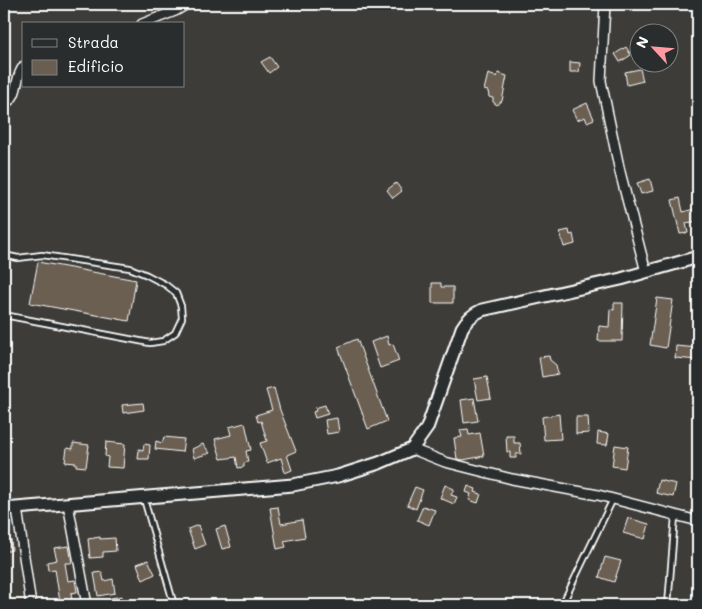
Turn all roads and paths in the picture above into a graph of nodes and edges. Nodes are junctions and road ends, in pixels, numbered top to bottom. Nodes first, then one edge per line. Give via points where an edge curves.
1 (187, 4) edge
2 (604, 4) edge
3 (147, 22) edge
4 (22, 69) edge
5 (4, 103) edge
6 (4, 255) edge
7 (698, 257) edge
8 (646, 272) junction
9 (4, 315) edge
10 (412, 449) junction
11 (144, 498) junction
12 (613, 499) junction
13 (68, 504) junction
14 (17, 508) junction
15 (4, 509) edge
16 (675, 514) junction
17 (698, 521) edge
18 (30, 605) edge
19 (88, 605) edge
20 (174, 605) edge
21 (562, 605) edge
22 (668, 605) edge

1 - 3 street
2 - 8 street via 600,81
4 - 5 street via 14,96
6 - 9 lane via 18,258 42,255 130,268 166,285 176,294 182,318 175,333 163,342 150,343
7 - 8 street
8 - 10 street via 482,310 470,317 462,328 427,428
10 - 11 street via 354,471 293,485
10 - 12 street via 445,462 512,479
11 - 13 street
11 - 20 lane
12 - 16 street
12 - 21 lane
13 - 14 street
13 - 19 street
14 - 15 street
14 - 18 street
16 - 17 street
16 - 22 lane

